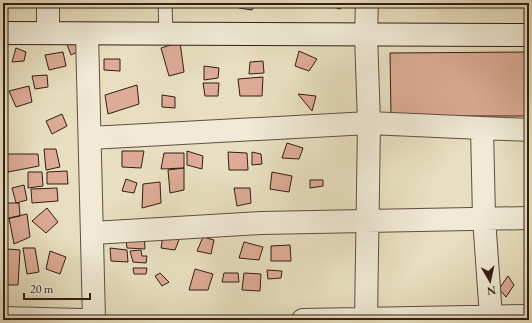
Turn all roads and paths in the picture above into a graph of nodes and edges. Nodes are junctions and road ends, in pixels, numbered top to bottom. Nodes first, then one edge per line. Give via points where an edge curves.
1 (48, 3) edge
2 (165, 3) edge
3 (367, 3) edge
4 (3, 33) edge
5 (48, 34) junction
6 (87, 34) junction
7 (166, 34) junction
8 (366, 35) junction
9 (529, 35) edge
10 (369, 123) junction
11 (482, 128) junction
12 (529, 130) edge
13 (90, 138) junction
14 (484, 218) junction
15 (529, 218) edge
16 (368, 221) junction
17 (93, 233) junction
18 (491, 316) junction
19 (529, 316) edge
20 (3, 318) edge
21 (82, 320) edge
22 (94, 320) edge
23 (303, 320) edge
24 (366, 320) edge

1 - 5 street
2 - 7 lane
3 - 8 street
4 - 5 street
5 - 6 street
6 - 7 street
6 - 13 street
7 - 8 street
8 - 9 street
8 - 10 street
10 - 11 street
10 - 13 street
10 - 16 street
11 - 12 street
11 - 14 street
13 - 17 street
14 - 15 street
14 - 16 street
14 - 18 street
16 - 17 street via 261,223
16 - 24 street
17 - 22 street
18 - 19 street
18 - 24 street
20 - 21 street
23 - 24 street

